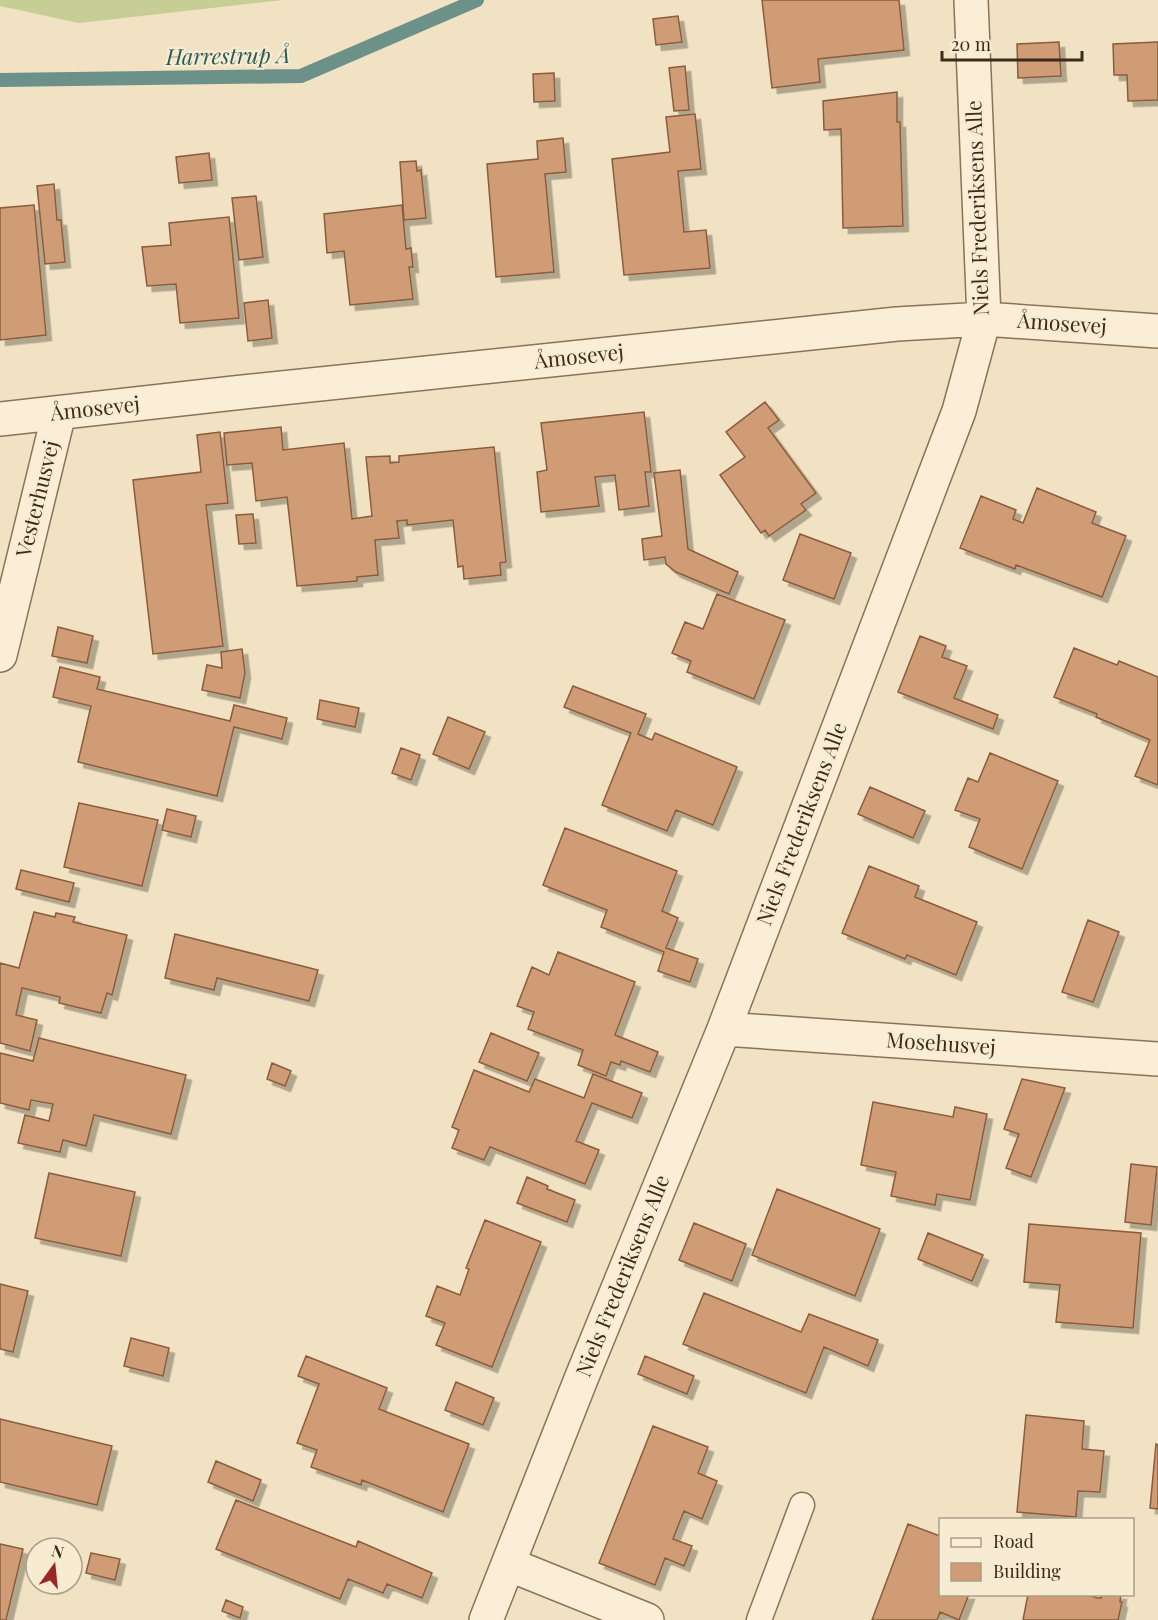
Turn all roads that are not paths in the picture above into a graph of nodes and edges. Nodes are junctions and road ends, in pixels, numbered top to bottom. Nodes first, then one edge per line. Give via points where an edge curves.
1 (971, 0) edge
2 (984, 319) junction
3 (1158, 331) edge
4 (58, 413) junction
5 (0, 419) edge
6 (0, 655) edge
7 (724, 1029) junction
8 (1158, 1059) edge
9 (802, 1504) dead end
10 (508, 1564) junction
11 (486, 1620) edge
12 (647, 1620) edge
13 (759, 1620) edge

1 - 2 street, Niels Frederiksens Alle
2 - 3 street, Åmosevej
2 - 4 street, Åmosevej via 861,328
2 - 7 street, Niels Frederiksens Alle via 959,411
4 - 5 street, Åmosevej
4 - 6 street, Vesterhusvej
7 - 8 street, Mosehusvej
7 - 10 street, Niels Frederiksens Alle
9 - 13 lane
10 - 11 street, Niels Frederiksens Alle
10 - 12 street

